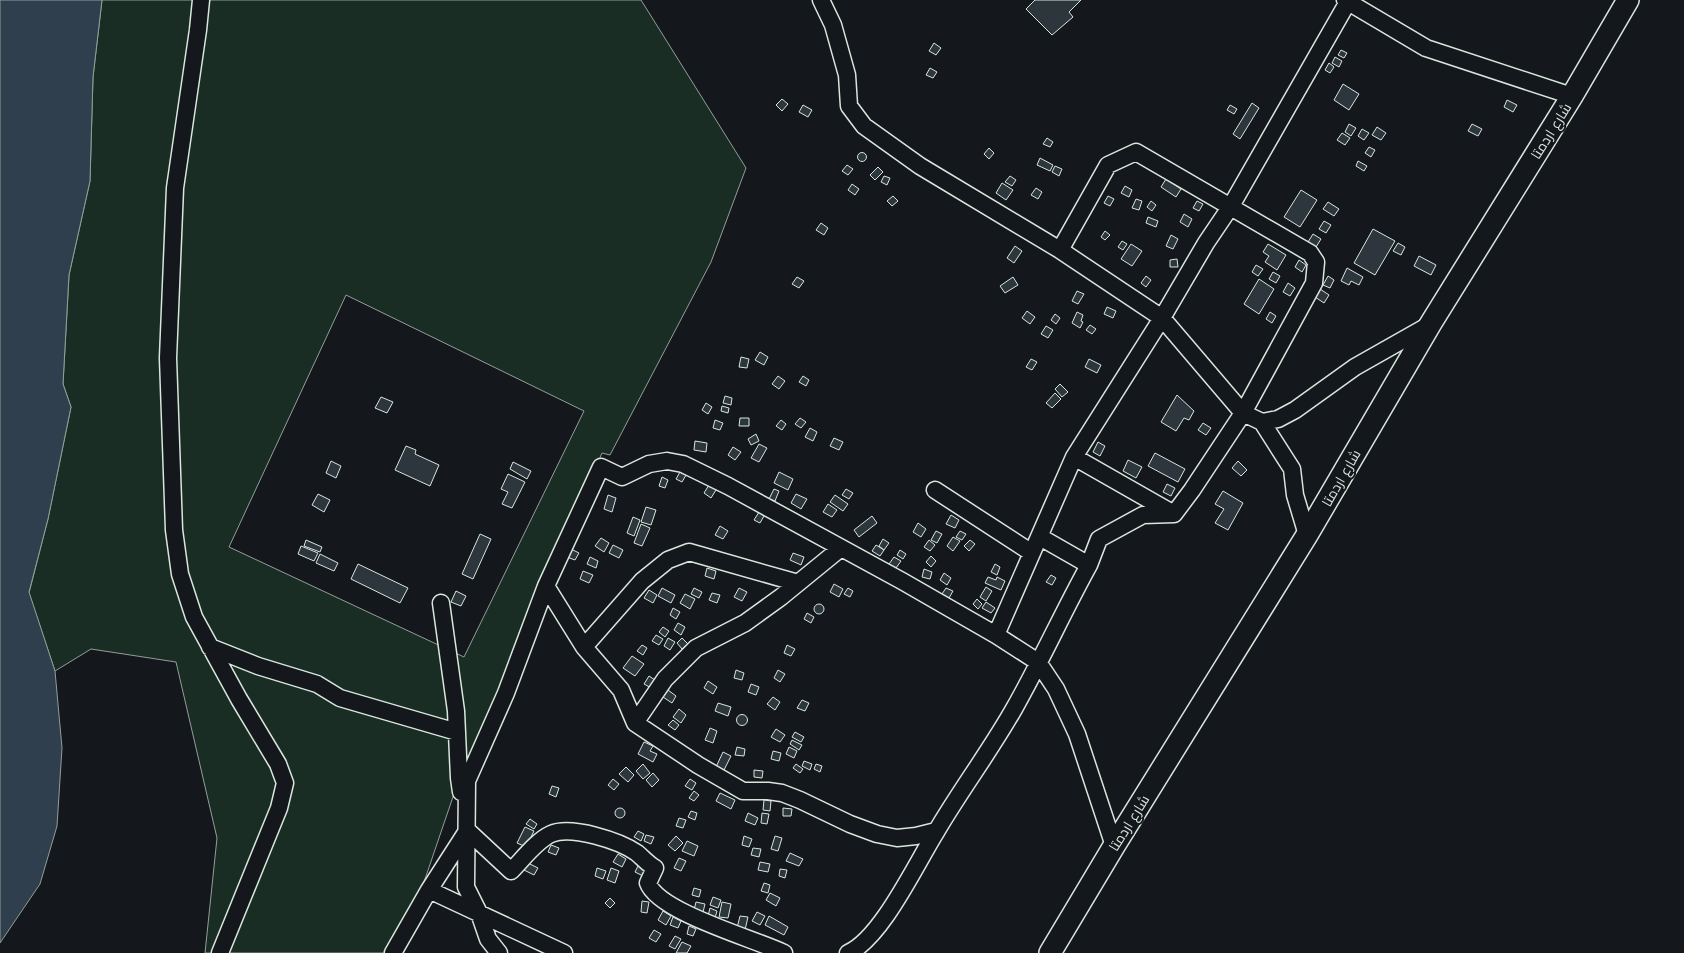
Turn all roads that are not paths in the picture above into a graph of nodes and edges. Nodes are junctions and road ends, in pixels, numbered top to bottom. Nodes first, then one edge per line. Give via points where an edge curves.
1 (201, 0) edge
2 (821, 0) edge
3 (1628, 0) edge
4 (1347, 1) edge
5 (1572, 96) junction
6 (1231, 206) junction
7 (1060, 250) junction
8 (1162, 318) junction
9 (1431, 323) junction
10 (1243, 413) junction
11 (1262, 422) junction
12 (1074, 457) junction
13 (935, 490) dead end
14 (1174, 514) junction
15 (1307, 535) junction
16 (1040, 537) junction
17 (841, 548) junction
18 (1032, 554) junction
19 (1089, 565) junction
20 (798, 583) junction
21 (546, 586) junction
22 (441, 603) dead end
23 (996, 635) junction
24 (210, 647) junction
25 (584, 647) junction
26 (1038, 662) junction
27 (636, 723) junction
28 (458, 732) junction
29 (467, 830) junction
30 (936, 831) junction
31 (1114, 846) junction
32 (429, 890) junction
33 (479, 913) junction
34 (220, 953) edge
35 (393, 953) edge
36 (499, 953) edge
37 (564, 953) edge
38 (784, 953) edge
39 (848, 953) edge
40 (1050, 953) edge

1 - 24 street via 175,188 168,358 175,539 180,574 194,617
2 - 7 street via 833,25 847,75 849,106 864,126 920,166
3 - 5 main road, شارع اردمتا
4 - 5 street via 1426,48
4 - 6 street
5 - 9 main road, شارع اردمتا
6 - 7 street via 1136,152 1108,165
6 - 8 street
6 - 10 street via 1310,253 1316,262 1314,283
7 - 8 street
8 - 10 street
8 - 12 street
9 - 11 street via 1356,367 1295,410 1278,419
9 - 15 main road, شارع اردمتا
10 - 11 street
10 - 14 street
11 - 15 street via 1292,469 1295,495
12 - 14 street
12 - 16 street
13 - 18 street
14 - 19 street via 1143,515 1098,539
15 - 31 main road, شارع اردمتا
16 - 18 street
16 - 19 street
17 - 20 street
17 - 21 street via 683,464 667,461 649,464 622,477 601,467
17 - 23 street
18 - 23 street
19 - 26 street
20 - 25 street via 689,552 668,560 642,581
20 - 27 street via 745,623 696,648 664,679
21 - 25 street
21 - 29 street via 506,693 467,781
22 - 28 street
23 - 26 street
24 - 28 street via 318,684 340,698
24 - 34 street via 278,764 285,783 279,808
25 - 27 street via 621,690
26 - 30 street via 985,758
26 - 31 street via 1056,689 1077,734
27 - 30 street via 698,765 743,790 782,793 877,834 897,838
28 - 29 street via 459,778
29 - 32 street
29 - 33 street via 466,887
29 - 38 street via 511,871 537,844 552,834 586,833 621,844 655,868 648,883 658,896 706,923
30 - 39 street via 870,937
31 - 40 main road, شارع اردمتا
32 - 33 street
32 - 35 street
33 - 36 street via 488,939
33 - 37 street

